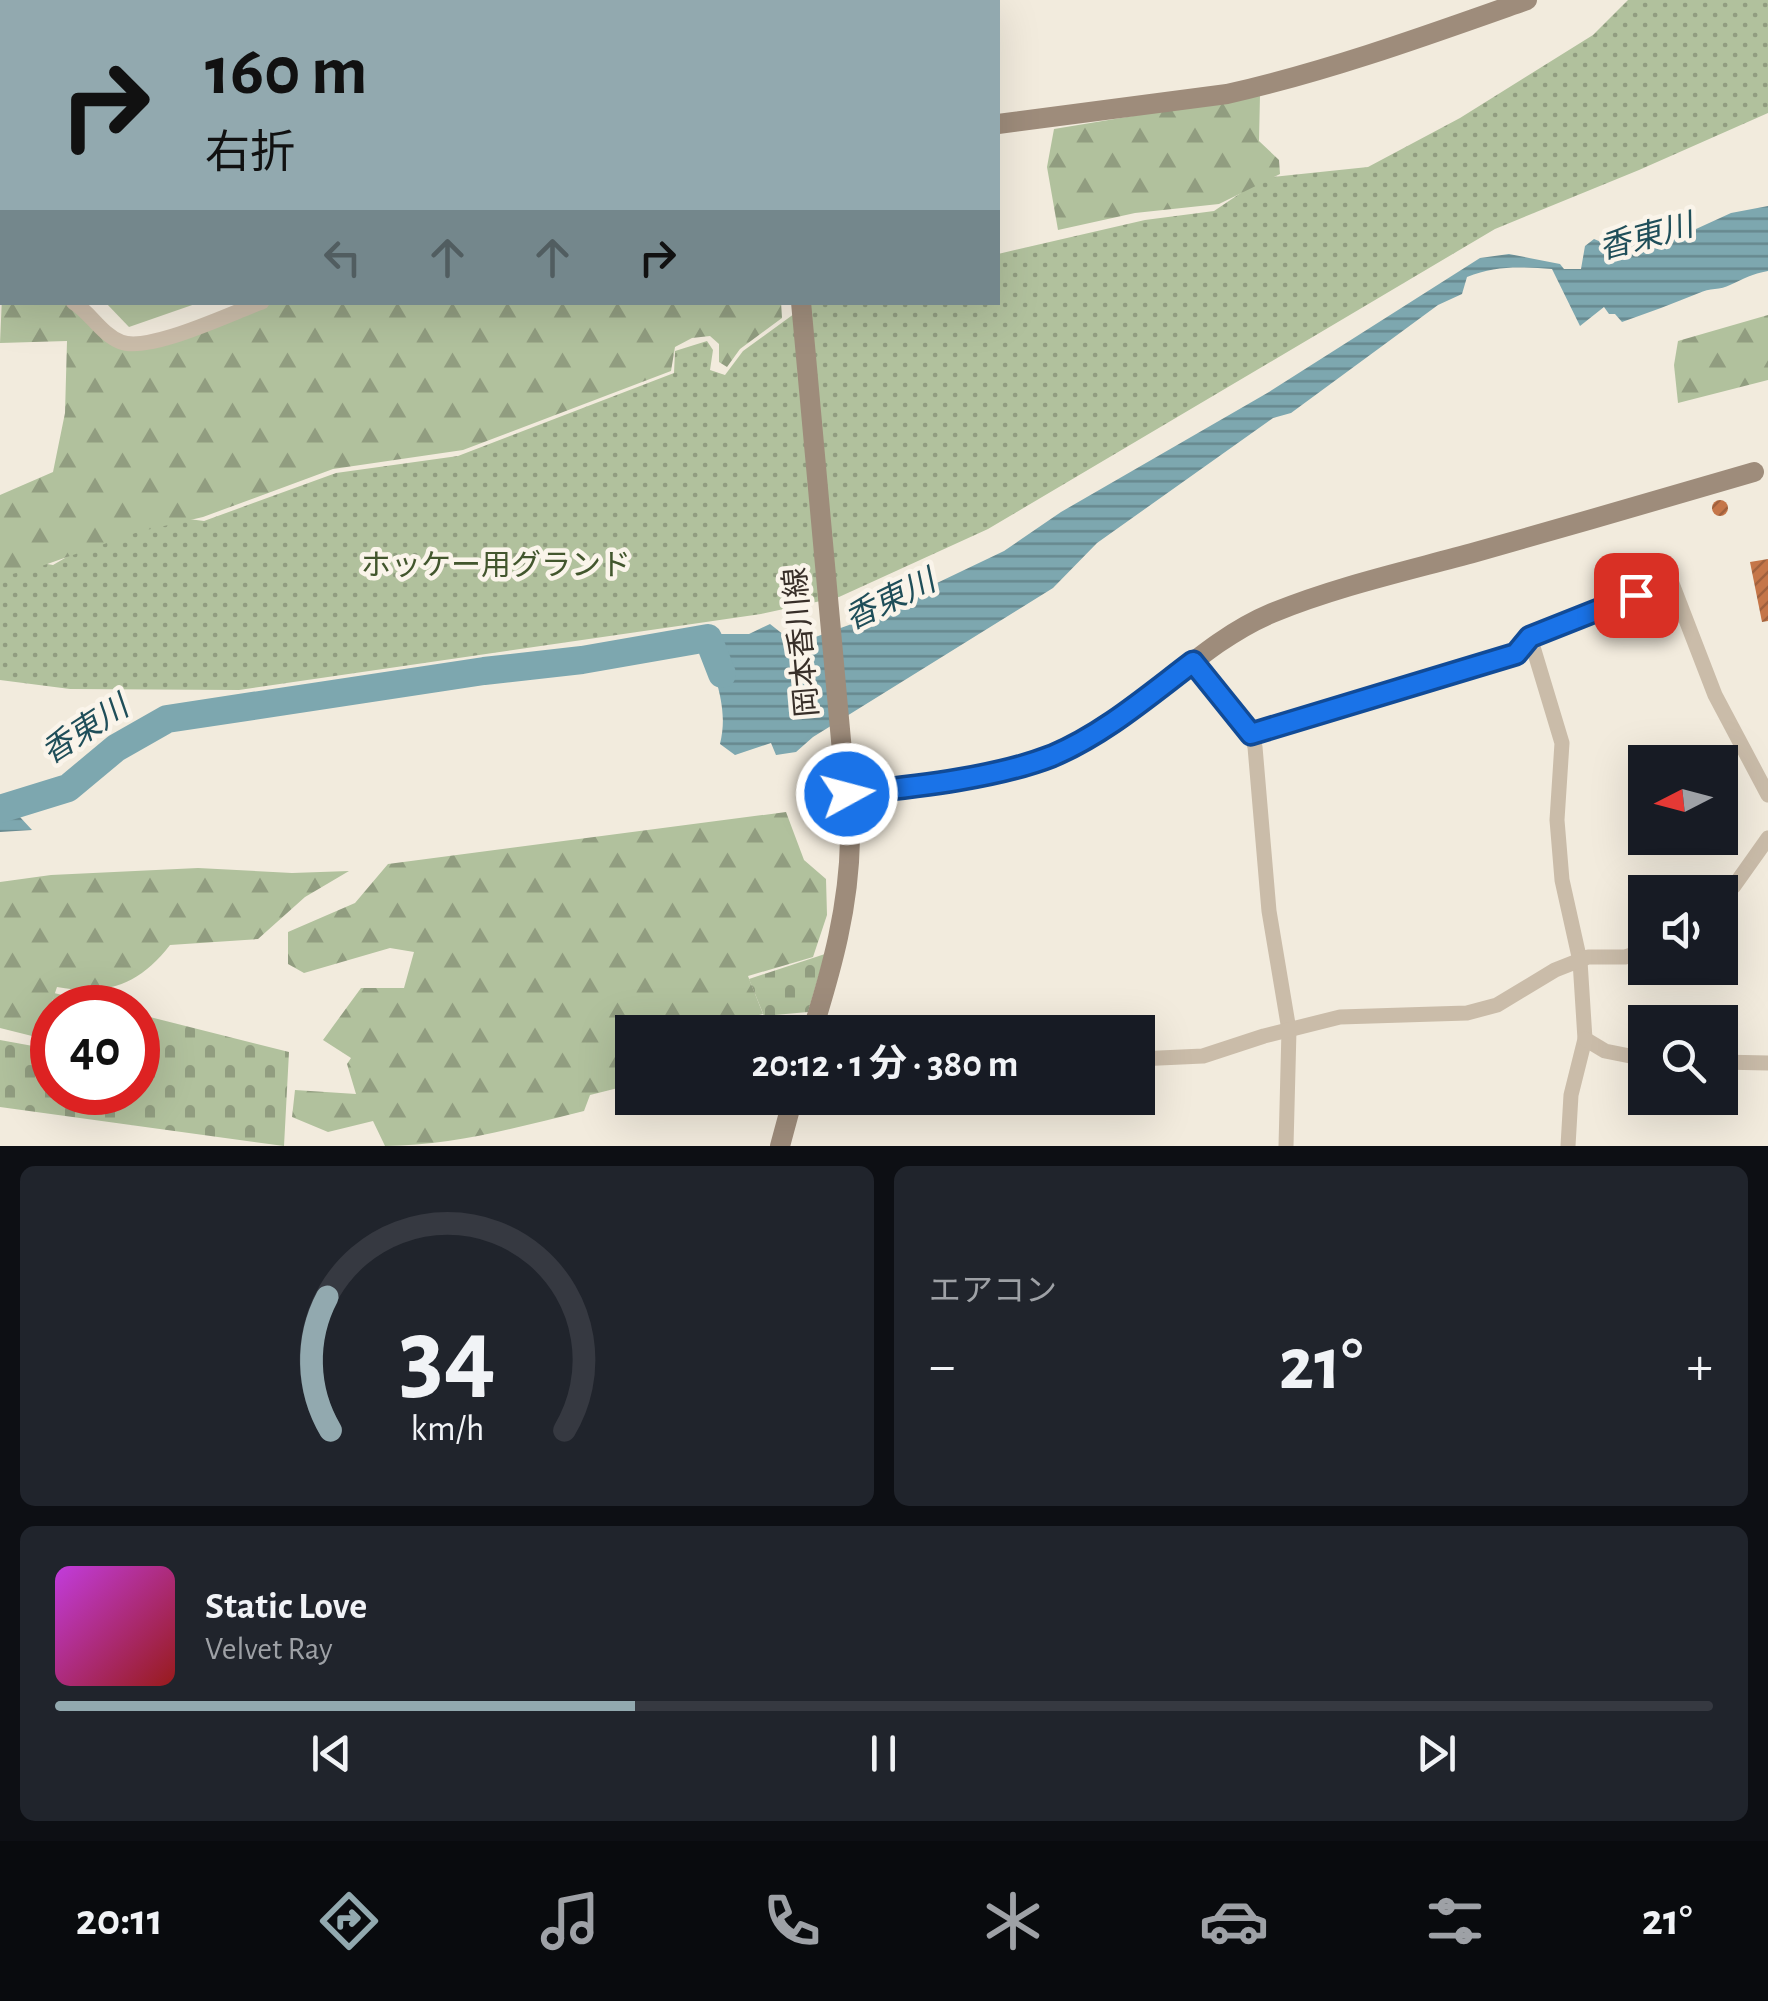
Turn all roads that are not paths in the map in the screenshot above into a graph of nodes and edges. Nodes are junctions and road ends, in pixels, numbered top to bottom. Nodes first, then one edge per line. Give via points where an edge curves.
1 (1526, 0) edge
2 (1000, 124) edge
3 (77, 305) edge
4 (254, 305) edge
5 (801, 305) edge
6 (1761, 470) edge
7 (1530, 637) junction
8 (1193, 662) junction
9 (1251, 734) junction
10 (847, 794) junction
11 (1768, 794) edge
12 (1768, 838) edge
13 (1738, 880) edge
14 (1628, 956) edge
15 (1580, 961) junction
16 (817, 1015) edge
17 (1289, 1030) junction
18 (1585, 1039) junction
19 (1628, 1055) edge
20 (1155, 1058) edge
21 (1738, 1063) edge
22 (1768, 1064) edge
23 (788, 1115) edge
24 (780, 1146) edge
25 (1286, 1146) edge
26 (1568, 1146) edge

1 - 2 main road via 1391,48 1227,94
3 - 4 street via 123,343 148,344
5 - 10 main road, 岡本香川線
6 - 8 main road via 1330,590 1239,630
7 - 9 street via 1516,654
7 - 11 street via 1671,581 1715,695
7 - 15 street via 1562,743 1557,820
8 - 9 street
8 - 10 main road via 1098,733 1049,757
9 - 17 street
10 - 16 main road, 岡本香川線 via 846,902
12 - 13 street
14 - 15 street
15 - 17 street via 1497,1005 1467,1013 1340,1017
15 - 18 street
17 - 20 street via 1204,1056
17 - 25 street
18 - 19 street
18 - 26 street via 1571,1095
21 - 22 street
23 - 24 main road

